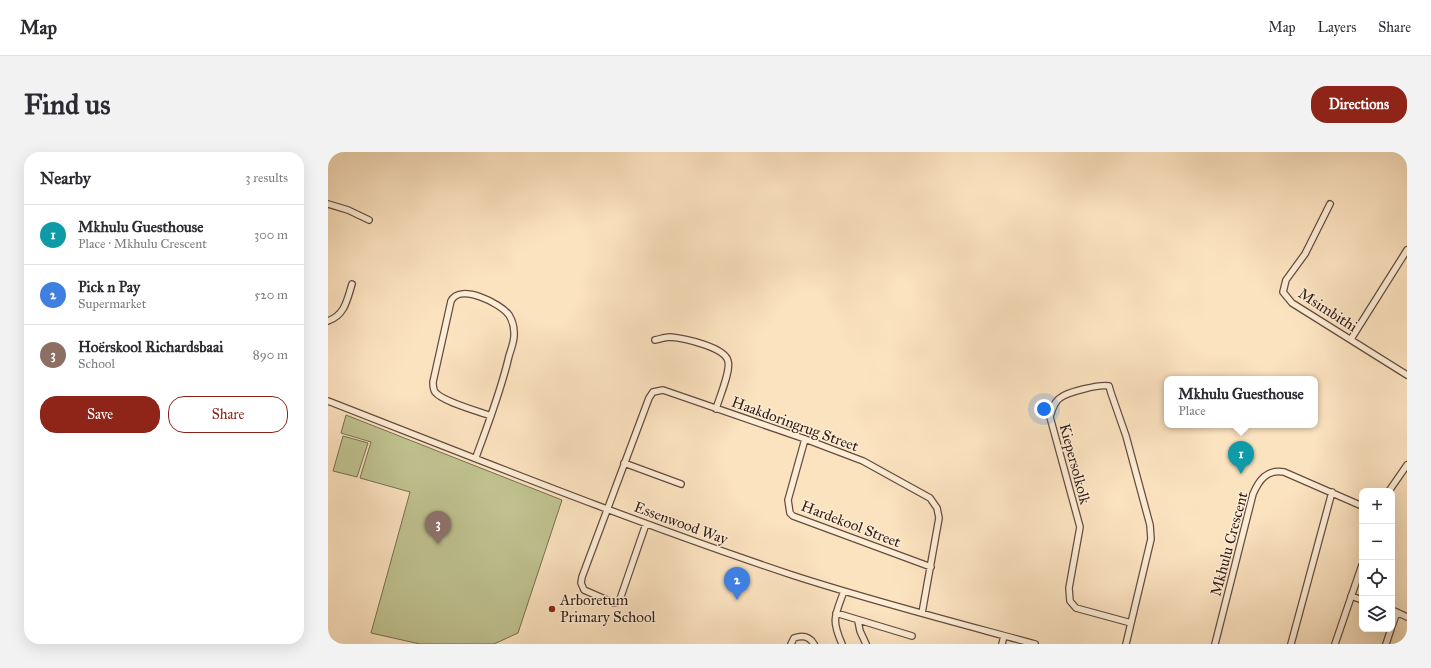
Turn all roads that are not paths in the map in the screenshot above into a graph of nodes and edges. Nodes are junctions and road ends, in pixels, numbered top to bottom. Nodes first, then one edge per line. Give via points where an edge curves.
1 (328, 204) edge
2 (1330, 204) dead end
3 (369, 220) dead end
4 (1407, 250) edge
5 (352, 284) dead end
6 (328, 321) edge
7 (1351, 339) junction
8 (655, 340) dead end
9 (1407, 375) edge
10 (328, 401) edge
11 (716, 409) junction
12 (491, 416) junction
13 (805, 439) junction
14 (476, 458) junction
15 (624, 463) junction
16 (1407, 465) edge
17 (681, 484) dead end
18 (1391, 488) edge
19 (1332, 492) junction
20 (1359, 505) edge
21 (606, 508) junction
22 (646, 524) junction
23 (931, 567) junction
24 (1359, 573) edge
25 (844, 591) junction
26 (1351, 596) junction
27 (1359, 599) edge
28 (1395, 611) edge
29 (922, 613) junction
30 (836, 614) junction
31 (1407, 617) edge
32 (858, 621) junction
33 (1131, 623) junction
34 (1390, 632) edge
35 (912, 636) dead end
36 (1004, 636) junction
37 (791, 644) edge
38 (814, 644) edge
39 (842, 644) edge
40 (866, 644) edge
41 (1002, 644) edge
42 (1034, 644) edge
43 (1126, 644) edge
44 (1215, 644) edge
45 (1291, 644) edge
46 (1335, 644) edge
47 (1386, 644) edge

1 - 3 street
2 - 7 street, Msimbithi via 1305,254 1286,280 1283,292 1292,303
4 - 7 street
5 - 6 street via 340,315
7 - 9 street, Msimbithi
8 - 11 street via 668,337 688,340 724,354 728,360 728,368
10 - 14 street, Essenwood Way
11 - 13 street, Haakdoringrug Street
11 - 15 street, Haakdoringrug Street via 666,391 653,392 648,398
12 - 12 street via 505,375 514,334 512,322 505,312 490,301 463,293 455,296 451,302 433,388 449,400
12 - 14 street
13 - 23 street, Haakdoringrug Street via 874,466 930,498 937,508 939,518
13 - 23 street, Hardekool Street via 788,500 790,513
14 - 21 street, Essenwood Way
15 - 17 street
15 - 21 street, Haakdoringrug Street
16 - 18 street
19 - 20 street, Mkhulu Crescent
19 - 44 street, Mkhulu Crescent via 1284,472 1273,471 1261,479 1254,494
19 - 45 street
21 - 22 street, Essenwood Way
21 - 22 street, Haakdoringrug Street via 581,583 586,592 618,603
22 - 25 street, Essenwood Way
23 - 29 street, Haakdoringrug Street
24 - 26 street
25 - 29 street, Essenwood Way
25 - 30 street
26 - 27 street
26 - 46 street
28 - 31 street
29 - 36 street, Essenwood Way
30 - 32 street
30 - 39 street via 834,624
32 - 35 street
32 - 40 street
33 - 33 street, Kiepersolkolk via 1151,539 1150,525 1126,436 1109,386 1102,384 1061,397 1053,406 1050,417 1080,527 1069,588 1070,601 1076,608
33 - 43 street, Kiepersolkolk
34 - 47 street
36 - 41 street
36 - 42 street, Essenwood Way
37 - 38 street via 794,638 804,636

